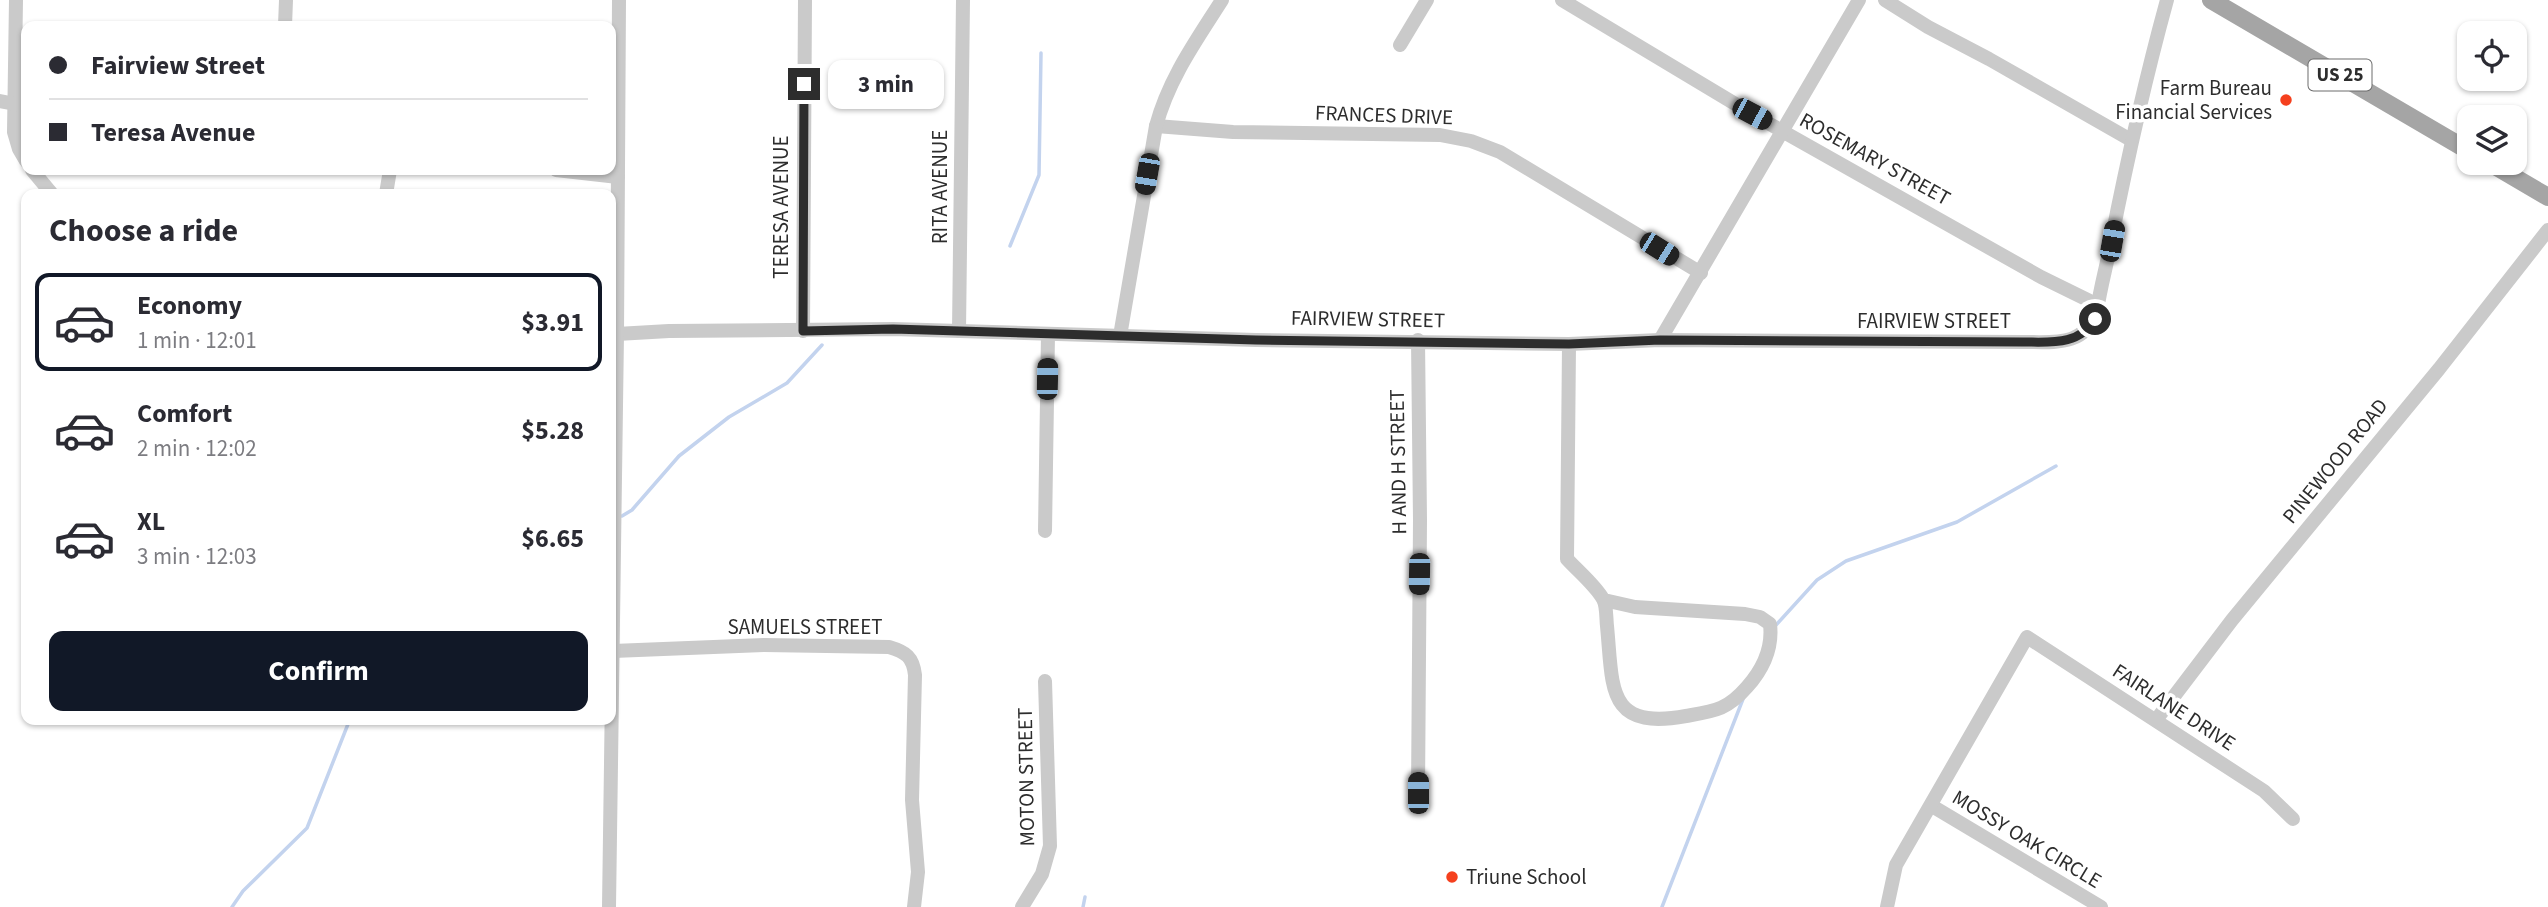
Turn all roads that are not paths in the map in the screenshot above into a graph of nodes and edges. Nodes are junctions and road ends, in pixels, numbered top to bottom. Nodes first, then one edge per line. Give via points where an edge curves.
1 (16, 0) edge
2 (286, 0) edge
3 (619, 0) edge
4 (805, 0) edge
5 (963, 0) edge
6 (1222, 0) edge
7 (1427, 0) edge
8 (1562, 0) edge
9 (1859, 0) edge
10 (1885, 0) edge
11 (2167, 0) edge
12 (2211, 0) edge
13 (285, 21) edge
14 (616, 28) edge
15 (1400, 45) dead end
16 (616, 84) edge
17 (13, 104) edge
18 (1156, 126) junction
19 (1782, 131) junction
20 (2132, 140) junction
21 (2457, 144) edge
22 (21, 151) edge
23 (600, 175) edge
24 (2510, 175) edge
25 (618, 177) junction
26 (2548, 197) edge
27 (616, 226) edge
28 (2548, 230) edge
29 (1701, 273) junction
30 (2098, 305) junction
31 (616, 314) edge
32 (803, 331) junction
33 (959, 331) junction
34 (617, 334) junction
35 (1048, 334) junction
36 (1120, 336) junction
37 (1418, 340) junction
38 (1660, 340) junction
39 (1569, 344) junction
40 (616, 358) edge
41 (1045, 531) dead end
42 (1604, 600) junction
43 (2027, 637) joint
44 (616, 652) edge
45 (1045, 681) dead end
46 (2156, 720) junction
47 (612, 725) edge
48 (1418, 793) dead end
49 (1932, 806) junction
50 (2293, 819) dead end
51 (609, 907) edge
52 (914, 907) edge
53 (1022, 907) edge
54 (1887, 907) edge
55 (2101, 907) edge

1 - 17 street
2 - 13 street
3 - 14 street
4 - 32 street, TERESA AVENUE
5 - 33 street, RITA AVENUE
6 - 18 street via 1177,71
7 - 15 street
8 - 19 street, ROSEMARY STREET
9 - 19 street
10 - 20 street
11 - 20 street, FAIRVIEW STREET
12 - 21 main road, US 25
16 - 25 street
17 - 22 street
18 - 29 street, FRANCES DRIVE via 1233,132 1440,135 1471,141 1500,152
18 - 36 street
19 - 29 street
19 - 30 street, ROSEMARY STREET
20 - 30 street, FAIRVIEW STREET
23 - 25 street
24 - 26 main road
25 - 27 street
28 - 46 street, PINEWOOD ROAD
29 - 38 street
30 - 38 street, FAIRVIEW STREET via 2085,332 2063,341
31 - 34 street
32 - 33 street, FAIRVIEW STREET
32 - 34 street, FAIRVIEW STREET
33 - 35 street, FAIRVIEW STREET
34 - 40 street
35 - 36 street, FAIRVIEW STREET
35 - 41 street
36 - 37 street, FAIRVIEW STREET
37 - 39 street, FAIRVIEW STREET
37 - 48 street, H AND H STREET
38 - 39 street, FAIRVIEW STREET
39 - 42 street via 1567,559
42 - 42 street via 1613,685 1617,699 1635,717 1667,720 1713,711 1734,703 1762,670 1771,636 1770,624 1760,617 1635,607
43 - 46 street, FAIRLANE DRIVE
43 - 49 street, MOSSY OAK CIRCLE
44 - 52 street, SAMUELS STREET via 764,645 904,651 913,661 915,675 912,800 918,872
45 - 53 street, MOTON STREET via 1050,846 1042,874
46 - 50 street, FAIRLANE DRIVE via 2264,791
47 - 51 street
49 - 54 street, MOSSY OAK CIRCLE via 1896,865
49 - 55 street, MOSSY OAK CIRCLE

